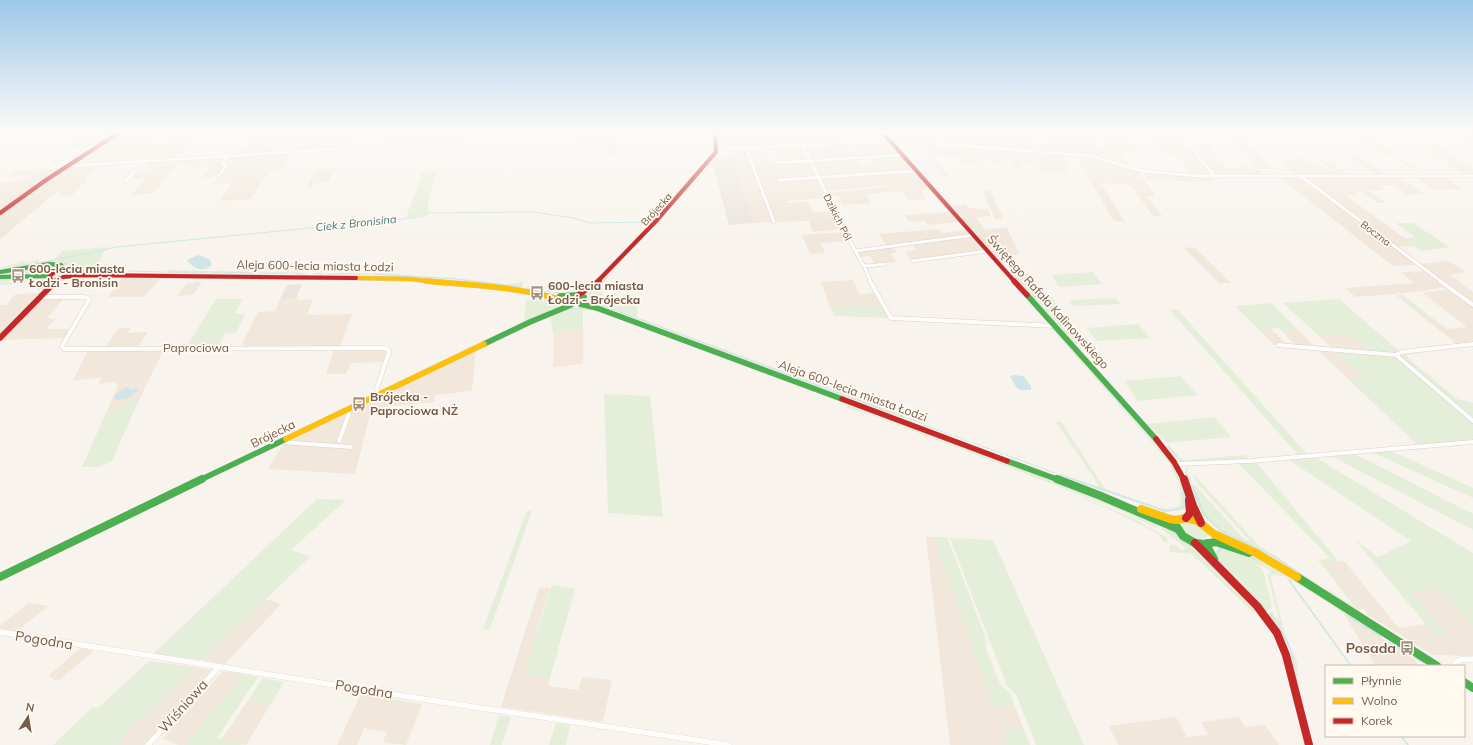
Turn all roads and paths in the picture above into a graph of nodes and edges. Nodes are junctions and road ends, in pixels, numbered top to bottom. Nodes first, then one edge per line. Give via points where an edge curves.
1 (67, 167) edge
2 (139, 167) edge
3 (225, 167) edge
4 (704, 167) edge
5 (753, 167) edge
6 (813, 167) edge
7 (912, 167) edge
8 (1128, 167) edge
9 (1207, 167) edge
10 (916, 171) junction
11 (219, 176) dead end
12 (1301, 176) junction
13 (1473, 176) edge
14 (818, 177) junction
15 (1215, 177) junction
16 (778, 180) dead end
17 (125, 182) dead end
18 (0, 212) edge
19 (774, 222) dead end
20 (974, 235) junction
21 (855, 251) junction
22 (988, 251) junction
23 (912, 261) dead end
24 (885, 264) dead end
25 (59, 265) junction
26 (864, 266) junction
27 (66, 271) junction
28 (0, 272) edge
29 (82, 274) junction
30 (52, 275) junction
31 (0, 277) edge
32 (61, 277) junction
33 (49, 286) junction
34 (589, 289) junction
35 (578, 295) junction
36 (38, 297) junction
37 (582, 300) junction
38 (568, 301) junction
39 (1473, 306) edge
40 (1055, 326) junction
41 (0, 338) edge
42 (1473, 344) edge
43 (1278, 346) dead end
44 (1396, 354) junction
45 (379, 395) junction
46 (351, 408) junction
47 (1473, 421) edge
48 (339, 441) dead end
49 (282, 442) junction
50 (1473, 442) edge
51 (351, 447) dead end
52 (1176, 464) junction
53 (1189, 494) junction
54 (1101, 496) junction
55 (1186, 518) junction
56 (1179, 519) junction
57 (1201, 523) junction
58 (1178, 529) junction
59 (1209, 532) junction
60 (1208, 542) junction
61 (1195, 543) junction
62 (1267, 560) junction
63 (1216, 565) junction
64 (0, 577) edge
65 (0, 632) edge
66 (1473, 659) edge
67 (1435, 665) edge
68 (1454, 665) edge
69 (219, 667) junction
70 (148, 745) edge
71 (729, 745) edge
72 (1309, 745) edge

1 - 18 street
2 - 17 street
3 - 11 street
4 - 34 street, Brójecka via 656,223
5 - 19 street
6 - 14 street, Dzikich Pól
7 - 10 street, Świętego Rafała Kalinowskiego
8 - 15 street via 1142,171
9 - 15 street
10 - 14 street
10 - 20 street, Świętego Rafała Kalinowskiego
12 - 13 street
12 - 15 street
12 - 39 street, Boczna
14 - 16 street
14 - 21 street, Dzikich Pól
20 - 21 street
20 - 22 street, Świętego Rafała Kalinowskiego
21 - 26 street, Dzikich Pól
22 - 23 street
22 - 40 street, Świętego Rafała Kalinowskiego
24 - 26 street
25 - 27 street
25 - 28 street via 50,264
25 - 30 street
26 - 40 street, Dzikich Pól via 890,318
27 - 29 street, Aleja 600-lecia miasta Łodzi
27 - 30 street, Aleja 600-lecia miasta Łodzi
27 - 32 street
29 - 32 street, Aleja 600-lecia miasta Łodzi
29 - 38 street, Aleja 600-lecia miasta Łodzi via 394,278 471,284 546,295
30 - 31 street
30 - 32 street, Aleja 600-lecia miasta Łodzi
30 - 33 street
32 - 33 street
33 - 36 street
34 - 35 street, Brójecka
34 - 37 street, Brójecka
35 - 37 street, Aleja 600-lecia miasta Łodzi
35 - 38 street
36 - 41 street
36 - 45 street, Paprociowa via 84,297 89,300 62,346 64,349 385,348 388,352 377,388
37 - 38 street
37 - 54 street, Aleja 600-lecia miasta Łodzi via 597,308
38 - 45 street, Brójecka via 556,310
40 - 52 street, Świętego Rafała Kalinowskiego
42 - 44 street
43 - 44 street
44 - 47 street
45 - 46 street, Brójecka
46 - 48 street
46 - 49 street, Brójecka
49 - 51 street
49 - 64 street, Brójecka
50 - 52 street
52 - 53 street, Świętego Rafała Kalinowskiego
53 - 55 street, Świętego Rafała Kalinowskiego via 1190,512
53 - 57 street, Świętego Rafała Kalinowskiego
54 - 56 street, Aleja 600-lecia miasta Łodzi via 1170,519
54 - 58 street, Aleja 600-lecia miasta Łodzi
55 - 56 street, Aleja 600-lecia miasta Łodzi
55 - 57 street
56 - 58 street
57 - 59 street
58 - 61 street, Aleja 600-lecia miasta Łodzi
59 - 60 street
59 - 62 street via 1256,552
60 - 61 street
60 - 62 street via 1225,544
60 - 63 street
61 - 63 street, Aleja 600-lecia miasta Łodzi
62 - 67 street
63 - 72 street, Aleja 600-lecia miasta Łodzi via 1262,612 1280,639
65 - 69 street, Pogodna
66 - 68 street via 1460,660
69 - 70 street, Wiśniowa
69 - 71 street, Pogodna

